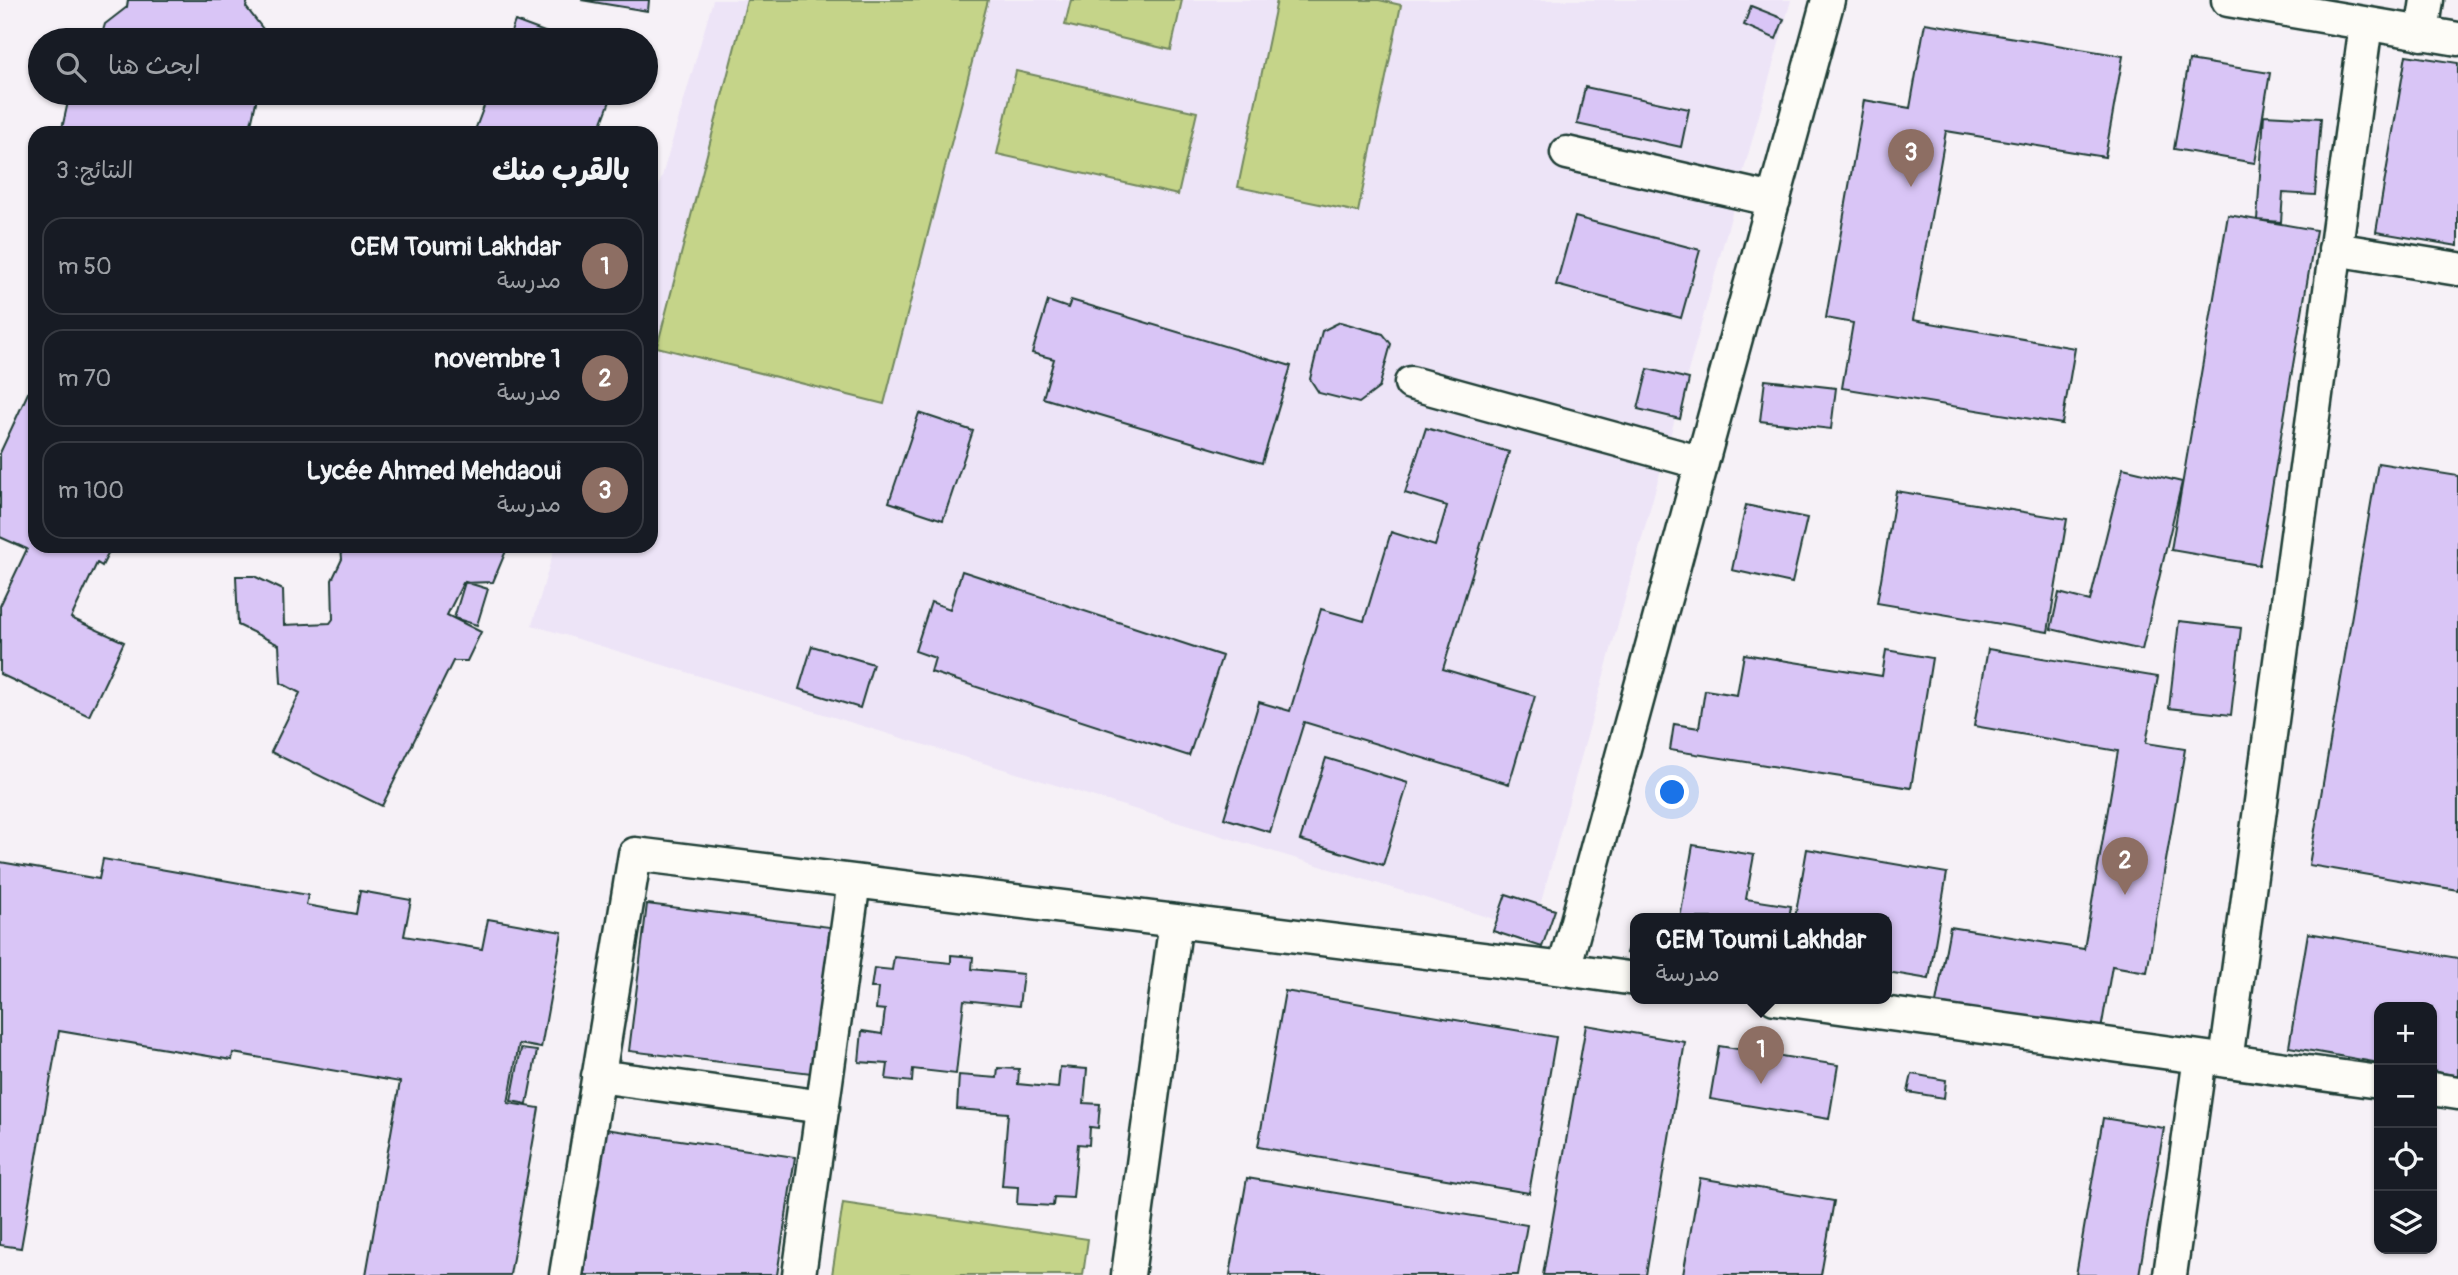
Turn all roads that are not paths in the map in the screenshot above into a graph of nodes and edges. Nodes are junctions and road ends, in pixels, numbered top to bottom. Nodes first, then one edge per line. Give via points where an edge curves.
1 (1828, 0) edge
2 (2228, 0) edge
3 (2427, 0) edge
4 (2366, 24) junction
5 (2422, 34) junction
6 (2458, 39) edge
7 (1567, 153) dead end
8 (1774, 200) junction
9 (2335, 249) junction
10 (2458, 269) edge
11 (1410, 383) dead end
12 (1702, 463) junction
13 (854, 881) junction
14 (1176, 921) junction
15 (1564, 969) junction
16 (1630, 978) edge
17 (1818, 1004) edge
18 (2213, 1059) junction
19 (598, 1076) junction
20 (2374, 1081) edge
21 (2437, 1090) edge
22 (2458, 1093) edge
23 (823, 1107) junction
24 (566, 1275) edge
25 (799, 1275) edge
26 (1128, 1275) edge
27 (2170, 1275) edge

1 - 8 street
2 - 4 street
3 - 5 street
4 - 5 street
4 - 9 street
5 - 6 street
7 - 8 street
8 - 12 street
9 - 10 street
9 - 18 street
11 - 12 street
12 - 15 street
13 - 14 street
13 - 19 street via 635,853
13 - 23 street
14 - 15 street
14 - 26 street
15 - 16 street
17 - 18 street
18 - 20 street
18 - 27 street
19 - 23 street
19 - 24 street
21 - 22 street
23 - 25 street

